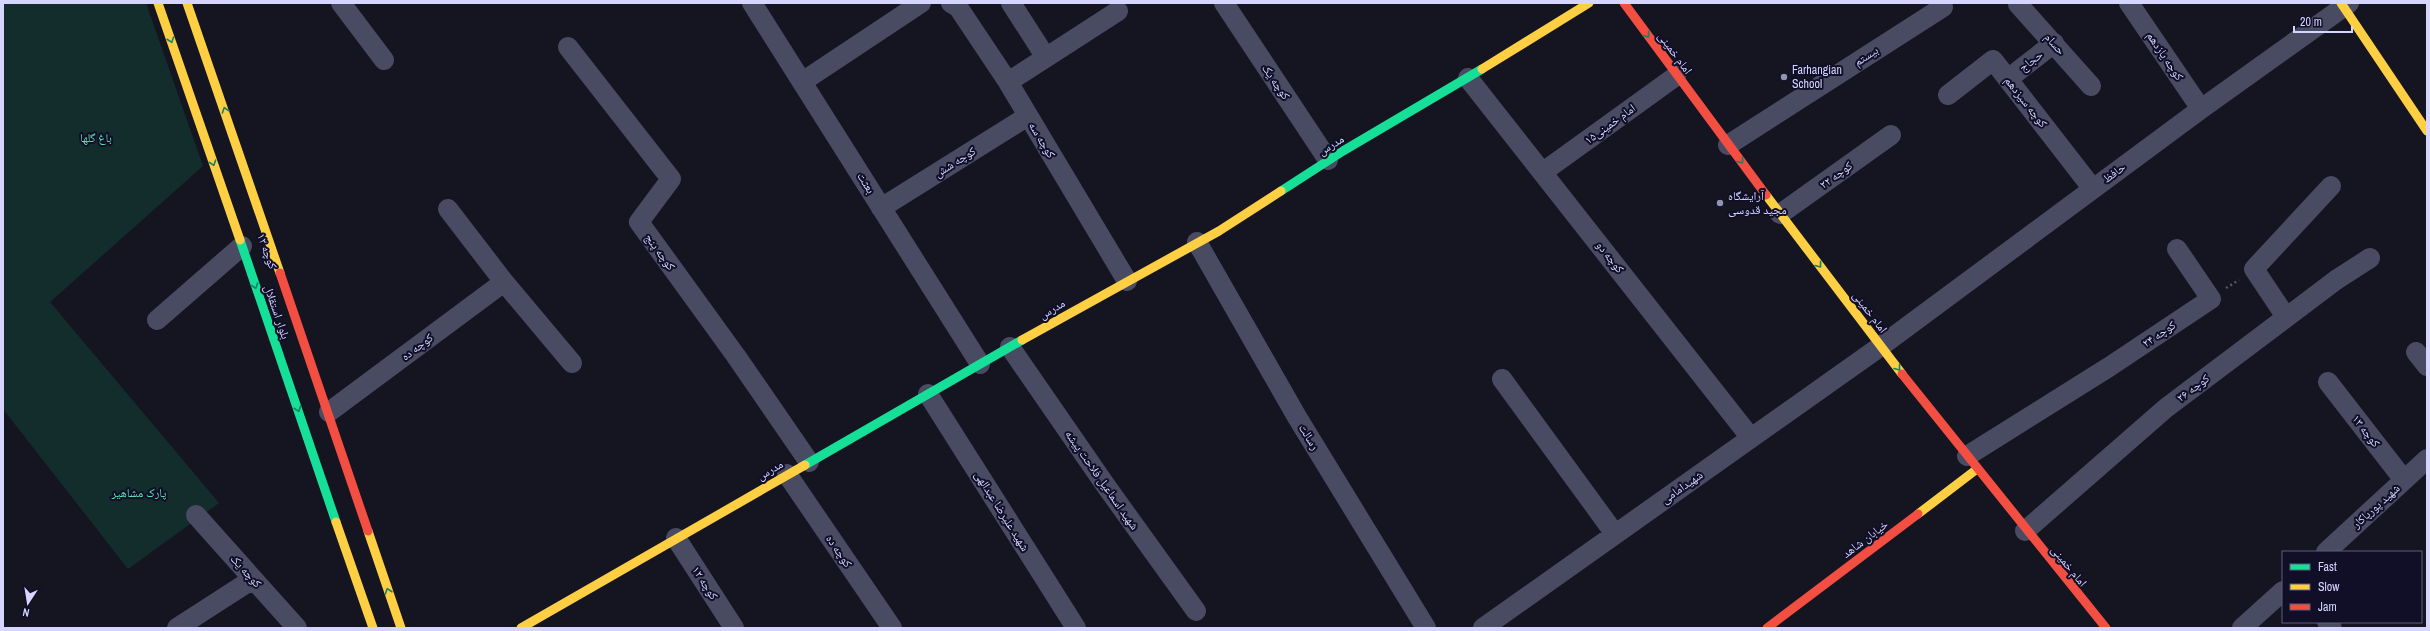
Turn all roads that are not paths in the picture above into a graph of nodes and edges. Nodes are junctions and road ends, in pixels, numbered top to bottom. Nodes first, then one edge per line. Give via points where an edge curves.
1 (158, 3) edge
2 (178, 3) edge
3 (187, 3) edge
4 (341, 3) edge
5 (752, 3) edge
6 (921, 3) edge
7 (952, 3) edge
8 (1011, 3) edge
9 (1224, 3) edge
10 (1589, 3) edge
11 (1624, 3) edge
12 (2130, 3) edge
13 (2018, 4) edge
14 (2344, 4) edge
15 (1942, 5) edge
16 (1118, 11) dead end
17 (2054, 43) junction
18 (568, 47) dead end
19 (1045, 56) junction
20 (384, 60) dead end
21 (1676, 76) junction
22 (1468, 78) junction
23 (2008, 79) junction
24 (802, 82) junction
25 (1008, 82) junction
26 (2091, 86) dead end
27 (1948, 94) dead end
28 (2201, 109) junction
29 (1028, 116) junction
30 (2427, 131) edge
31 (1891, 135) dead end
32 (1728, 145) junction
33 (1328, 160) junction
34 (1543, 172) junction
35 (2331, 186) dead end
36 (2093, 189) junction
37 (881, 208) junction
38 (448, 210) dead end
39 (1780, 214) junction
40 (1198, 242) junction
41 (242, 246) junction
42 (2177, 249) dead end
43 (2370, 258) dead end
44 (1127, 281) junction
45 (504, 282) junction
46 (2286, 318) junction
47 (157, 320) dead end
48 (1880, 346) junction
49 (1010, 347) junction
50 (572, 363) dead end
51 (980, 364) junction
52 (1502, 379) dead end
53 (2328, 382) dead end
54 (928, 394) junction
55 (329, 412) junction
56 (1751, 438) junction
57 (2427, 459) edge
58 (809, 462) junction
59 (1972, 463) junction
60 (787, 474) junction
61 (2404, 480) junction
62 (356, 498) junction
63 (196, 515) dead end
64 (2025, 531) junction
65 (1615, 534) junction
66 (676, 538) junction
67 (2327, 551) edge
68 (253, 579) junction
69 (2282, 592) edge
70 (1196, 611) dead end
71 (543, 623) edge
72 (177, 628) edge
73 (297, 628) edge
74 (373, 628) edge
75 (402, 628) edge
76 (521, 628) edge
77 (734, 628) edge
78 (892, 628) edge
79 (1076, 628) edge
80 (1426, 628) edge
81 (1483, 628) edge
82 (1767, 628) edge
83 (2106, 628) edge
84 (2242, 628) edge

1 -> 41 main road, بلوار استقلال
2 - 62 street, کوچه ۱۲
55 -> 3 main road, بلوار استقلال
4 - 20 street
5 - 24 street, بعثت
6 - 24 street
7 - 25 street, کوچه سه via 958,7
8 - 19 street
9 - 33 street, کوچه یک
10 - 22 main road, مدرس
11 -> 21 main road, امام خمینی
12 - 28 street, کوچه یازدهم
13 - 17 street, حسام
14 - 28 street, حافظ
14 - 30 main road
15 - 32 street, بیستم
16 - 19 street
17 - 23 street, حجاج
17 - 26 street, حسام
18 - 58 street, کوچه پنج via 671,179 639,222
19 - 25 street
21 - 32 main road, امام خمینی
21 - 34 street, امام خمینی۱۵
22 - 33 main road, مدرس
22 - 34 street, کوچه دو
23 - 27 street, کوچه سیزدهم via 1993,60
23 - 36 street, کوچه سیزدهم
24 - 37 street, بعثت
25 - 29 street, کوچه سه
28 - 36 street, حافظ
29 - 37 street, کوچه شش
29 - 44 street, کوچه سه
31 - 39 street, کوچه ۲۲
32 -> 39 main road, امام خمینی
33 - 40 main road, مدرس
34 - 56 street, کوچه دو
35 - 46 street via 2254,269
36 - 48 street, حافظ
37 - 51 street, بعثت
38 - 45 street
39 -> 48 main road, امام خمینی
40 - 44 main road, مدرس
40 - 80 street, رسالت via 1297,417
41 - 47 street
41 -> 74 main road, بلوار استقلال
42 - 59 street, کوچه ۲۴ via 2212,299
43 - 46 street, کوچه ۲۶
44 - 49 main road, مدرس
45 - 50 street
45 - 55 street, کوچه ده
46 - 64 street, کوچه ۲۶ via 2166,408
48 - 56 street, شهیدامامی
48 -> 59 main road, امام خمینی
49 - 51 main road, مدرس
49 - 70 street, شهید اسماعیل فلاحت پیشه
51 - 54 main road, مدرس
52 - 65 street
53 - 61 street, کوچه ۱۳
54 - 58 main road, مدرس
54 - 79 street, شهید علیرضا عبدالهی
55 - 62 main road, بلوار استقلال
56 - 65 street, شهیدامامی
57 - 61 street, شهید پورپاکار
58 - 60 main road, مدرس
59 - 64 main road, امام خمینی
59 - 82 main road, خیابان شاهد
60 - 66 main road, مدرس
60 - 78 street, کوچه ده
61 - 67 street, شهید پورپاکار
75 -> 62 main road, بلوار استقلال
63 - 68 street, کوچه یک
64 - 83 main road, امام خمینی
65 - 81 street, شهیدامامی
66 - 71 main road, مدرس
66 - 77 street, کوچه ۱۲
68 - 72 street
68 - 73 street, کوچه یک
69 - 84 street
71 - 76 main road, مدرس

